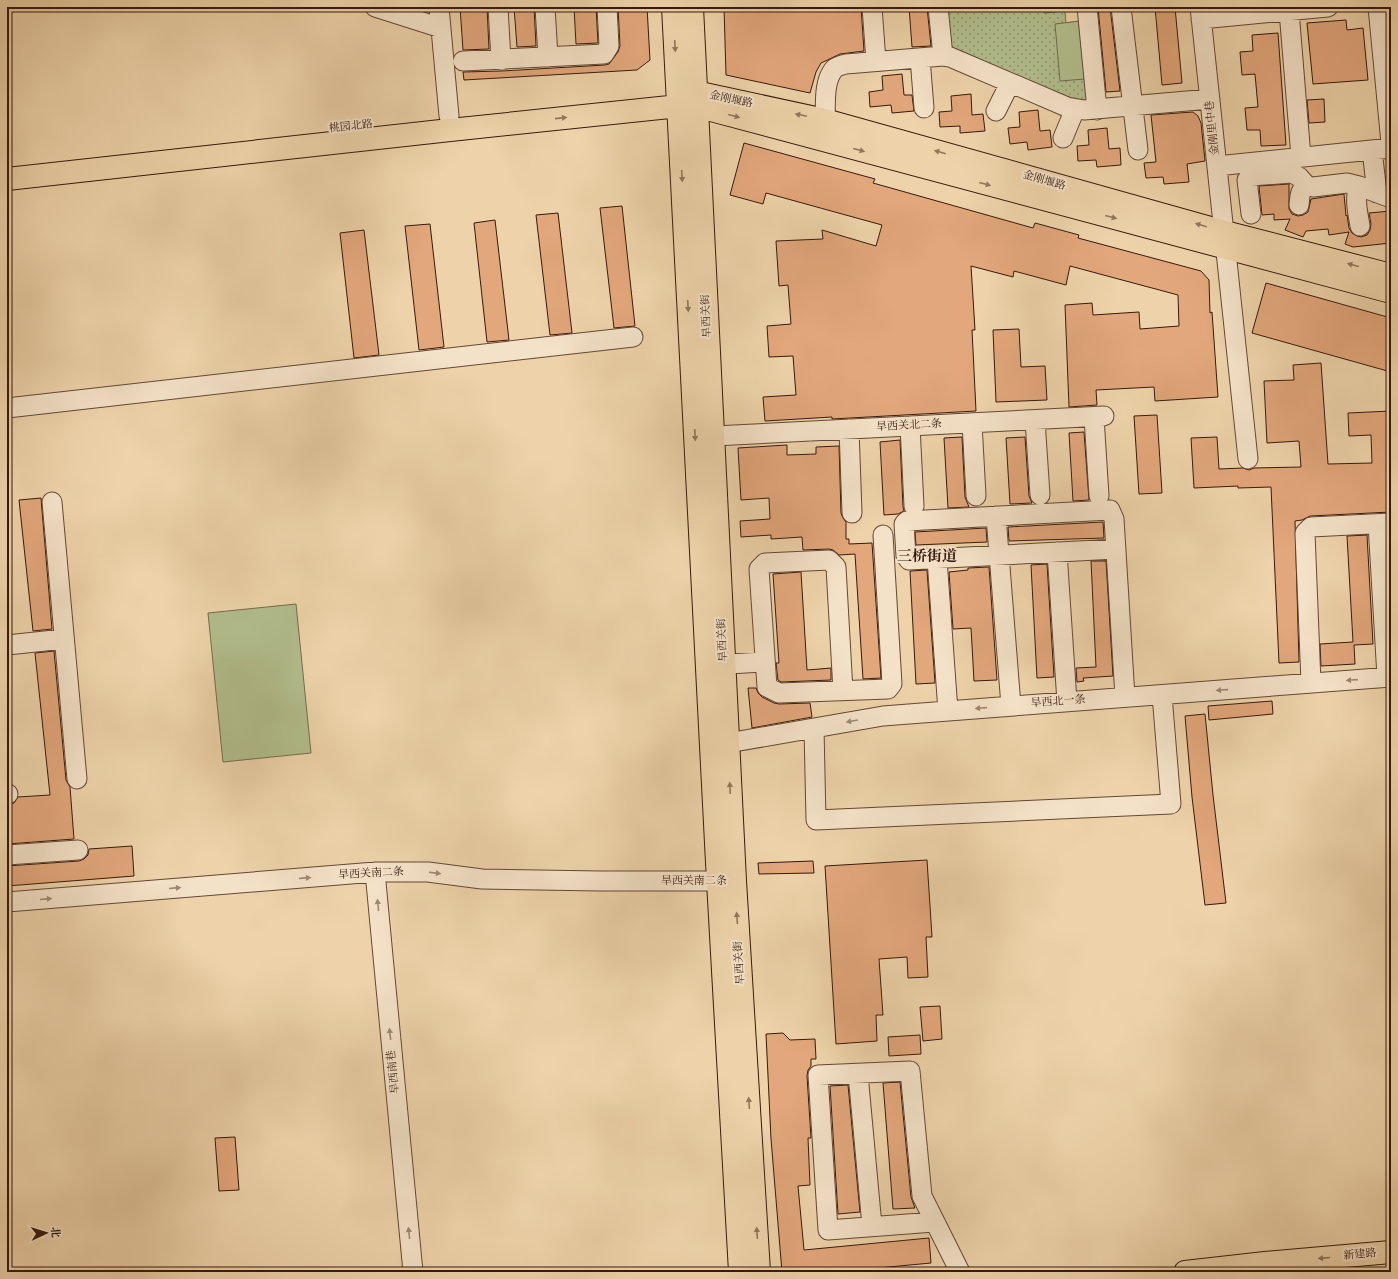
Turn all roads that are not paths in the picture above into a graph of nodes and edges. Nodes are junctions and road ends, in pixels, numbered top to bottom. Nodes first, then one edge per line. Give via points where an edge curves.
1 (375, 7) edge
2 (439, 7) edge
3 (498, 7) edge
4 (545, 7) edge
5 (607, 7) edge
6 (673, 7) edge
7 (692, 7) edge
8 (872, 7) edge
9 (938, 7) edge
10 (1087, 7) edge
11 (1121, 7) edge
12 (1328, 7) edge
13 (1378, 7) edge
14 (1289, 11) junction
15 (1201, 13) edge
16 (441, 28) junction
17 (943, 56) junction
18 (548, 57) junction
19 (920, 58) junction
20 (501, 60) junction
21 (876, 61) junction
22 (464, 62) dead end
23 (1010, 83) junction
24 (687, 99) junction
25 (1210, 100) junction
26 (1132, 107) junction
27 (924, 108) dead end
28 (1075, 109) junction
29 (1097, 110) junction
30 (996, 111) dead end
31 (449, 116) junction
32 (825, 120) junction
33 (1063, 138) dead end
34 (1391, 143) edge
35 (1391, 148) edge
36 (1138, 150) dead end
37 (1372, 150) junction
38 (1301, 157) junction
39 (7, 166) edge
40 (1217, 166) junction
41 (7, 179) edge
42 (1307, 186) junction
43 (1359, 186) junction
44 (1384, 195) edge
45 (1300, 205) dead end
46 (1252, 214) dead end
47 (1360, 226) dead end
48 (1225, 240) junction
49 (1391, 275) edge
50 (1391, 292) edge
51 (634, 337) dead end
52 (7, 408) edge
53 (1035, 420) junction
54 (972, 423) junction
55 (910, 426) junction
56 (849, 429) junction
57 (714, 436) junction
58 (1248, 458) dead end
59 (1040, 495) dead end
60 (976, 496) dead end
61 (1099, 496) dead end
62 (52, 502) dead end
63 (914, 506) dead end
64 (852, 513) dead end
65 (996, 516) junction
66 (1384, 524) edge
67 (883, 535) dead end
68 (1116, 549) junction
69 (1057, 552) junction
70 (999, 555) junction
71 (937, 559) junction
72 (1387, 626) edge
73 (64, 639) junction
74 (7, 645) edge
75 (765, 662) junction
76 (716, 664) junction
77 (1389, 677) edge
78 (1311, 683) junction
79 (842, 691) junction
80 (1162, 694) junction
81 (1125, 697) junction
82 (1067, 702) junction
83 (1010, 706) junction
84 (948, 711) junction
85 (814, 728) junction
86 (728, 743) junction
87 (76, 779) dead end
88 (78, 850) dead end
89 (7, 855) edge
90 (375, 872) junction
91 (726, 881) junction
92 (7, 902) edge
93 (858, 1074) junction
94 (934, 1222) junction
95 (872, 1226) junction
96 (1391, 1252) edge
97 (413, 1272) edge
98 (740, 1272) edge
99 (759, 1272) edge
100 (960, 1272) edge
101 (1185, 1272) edge

1 - 16 street
2 - 16 street
3 - 20 street
4 - 18 street
5 - 18 street via 609,46 604,54
6 -> 24 main road, 旱西关街
7 - 24 main road, 旱西关街
8 - 21 street
9 - 17 street
10 - 29 street
11 - 26 street
12 - 14 street
13 - 34 street
14 - 15 street
14 - 38 street
15 - 25 street, 金刚里中巷
16 - 31 street
17 - 19 street
17 - 23 street
18 - 20 street
19 - 21 street
19 - 27 street
20 - 22 street
21 - 32 street via 846,64 835,68 827,86
23 - 28 street
23 - 30 street
24 - 31 main road, 桃园北路
32 -> 24 main road, 金刚堰路
41 -> 24 main road via 450,130
24 -> 48 main road
24 - 57 main road, 旱西关街
24 -> 76 main road, 旱西关街
25 - 26 street
25 - 40 street, 金刚里中巷
26 - 29 street
26 - 36 street
28 - 29 street
28 - 33 street
31 - 39 main road, 桃园北路
48 -> 32 main road, 金刚堰路
35 - 37 street
37 - 38 street
37 - 44 street
38 - 40 street
40 - 48 street, 金刚里中巷
42 - 43 street via 1347,183
42 - 45 street via 1300,194
42 - 46 street via 1292,173 1251,176 1247,180
43 - 44 street
43 - 47 street via 1356,200
49 -> 48 main road, 金刚堰路
48 - 50 main road
48 - 58 street, 金刚里中巷
51 - 52 street
53 - 54 street, 旱西关北二条
53 - 59 street
53 - 61 street, 旱西关北二条 via 1099,416
54 - 55 street, 旱西关北二条
54 - 60 street
55 - 56 street, 旱西关北二条
55 - 63 street
56 - 57 street, 旱西关北二条
56 - 64 street
57 - 76 main road, 旱西关街
62 - 73 street
65 - 68 street via 1110,510 1114,519
65 - 70 street
65 - 71 street via 907,521 904,524 906,556 909,560
66 - 72 street
66 - 78 street via 1311,527 1305,533
67 - 79 street via 892,684 888,689
68 - 69 street
68 - 81 street
69 - 70 street
69 - 82 street
70 - 71 street
70 - 83 street
71 - 84 street
72 - 77 street
73 - 74 street
73 - 87 street
75 - 76 street
75 - 79 street via 767,687 779,693
75 - 79 street via 759,569 765,563 829,560 836,567
76 - 86 main road, 旱西关街
76 - 91 main road, 旱西关街
77 -> 78 street, 旱西北一条
78 -> 80 street, 旱西北一条
80 - 81 street, 旱西北一条
80 - 85 street via 1171,804 816,820
81 - 82 street, 旱西北一条
82 - 83 street, 旱西北一条
83 -> 84 street, 旱西北一条
84 -> 85 street, 旱西北一条 via 883,716
85 - 86 street, 旱西北一条
91 -> 86 main road, 旱西关街
88 - 89 street
90 -> 91 street, 旱西关南二条 via 428,872 482,879
92 -> 90 street, 旱西关南二条
97 -> 90 street, 旱西南巷
91 - 98 main road, 旱西关街
99 -> 91 main road, 旱西关街
93 - 94 street via 910,1071 922,1196
93 - 95 street
93 - 95 street via 818,1075 828,1230
94 - 95 street
94 - 100 street
96 -> 101 main road, 新建路

